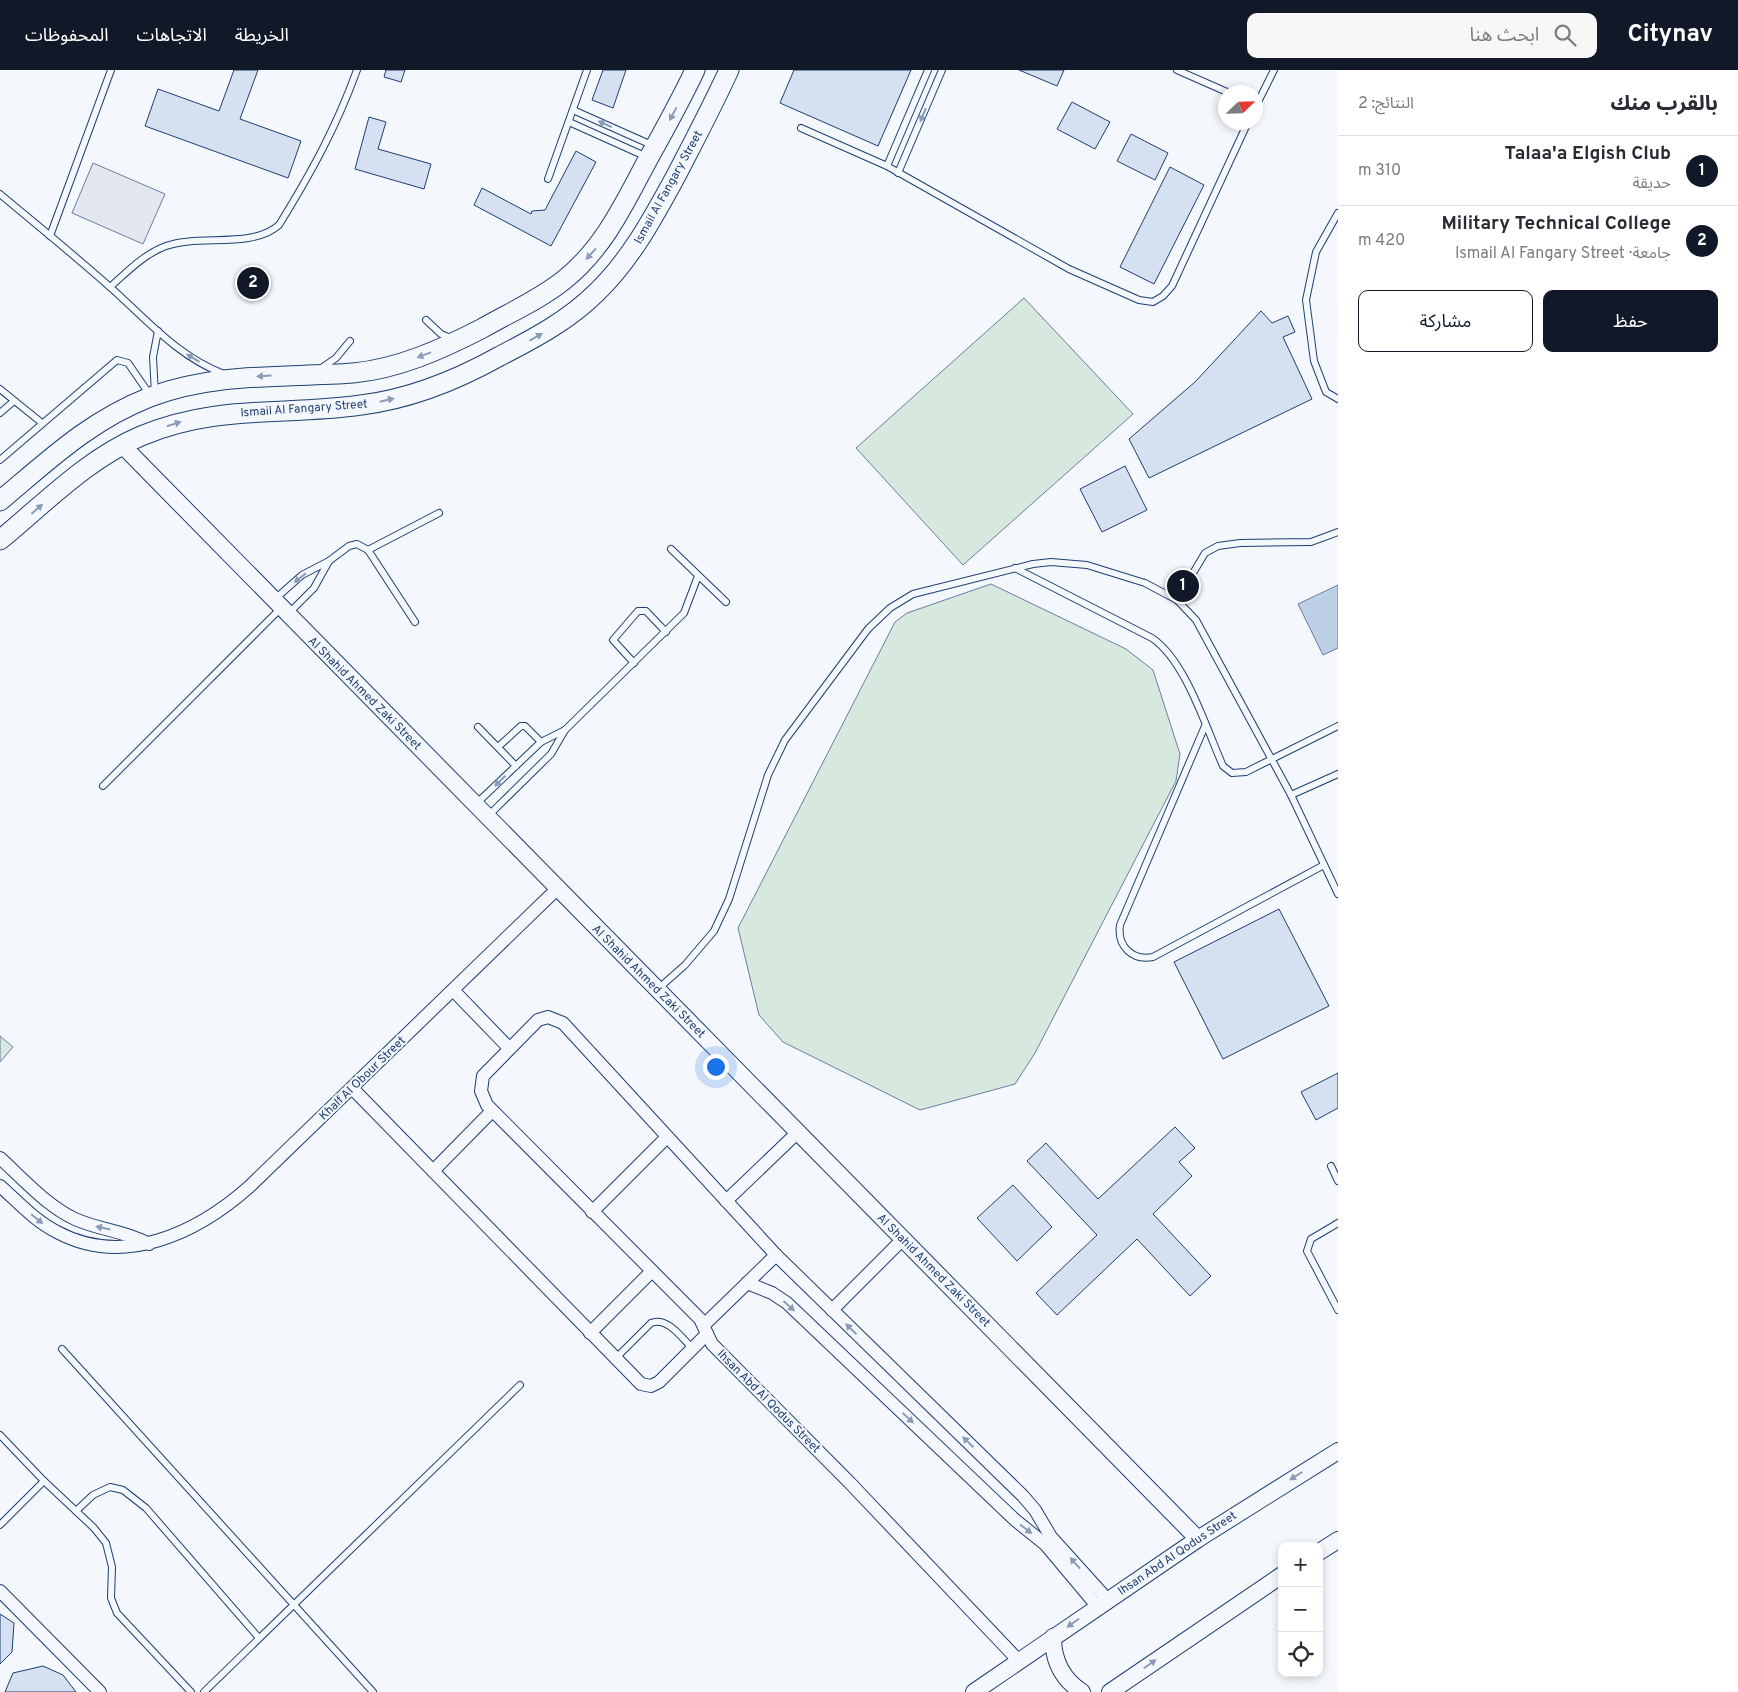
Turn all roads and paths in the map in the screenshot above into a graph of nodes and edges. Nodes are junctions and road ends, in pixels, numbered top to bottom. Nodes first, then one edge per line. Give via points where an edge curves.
1 (111, 70) edge
2 (357, 70) edge
3 (587, 70) edge
4 (695, 70) edge
5 (729, 70) edge
6 (928, 70) edge
7 (942, 70) edge
8 (1178, 70) edge
9 (1274, 70) edge
10 (1218, 88) edge
11 (1263, 92) edge
12 (573, 110) junction
13 (568, 122) junction
14 (801, 128) dead end
15 (1244, 130) edge
16 (652, 152) junction
17 (887, 166) junction
18 (898, 173) junction
19 (548, 179) dead end
20 (0, 194) edge
21 (1338, 213) edge
22 (50, 236) junction
23 (110, 287) junction
24 (426, 320) dead end
25 (158, 331) junction
26 (350, 341) dead end
27 (457, 341) junction
28 (311, 374) junction
29 (233, 378) junction
30 (0, 390) edge
31 (153, 396) junction
32 (1338, 400) edge
33 (14, 401) junction
34 (0, 413) edge
35 (42, 423) junction
36 (122, 445) junction
37 (0, 460) edge
38 (0, 501) edge
39 (439, 513) dead end
40 (1338, 532) edge
41 (0, 540) edge
42 (671, 549) dead end
43 (368, 550) junction
44 (329, 561) junction
45 (1015, 568) junction
46 (698, 576) junction
47 (1177, 600) junction
48 (726, 602) dead end
49 (281, 607) junction
50 (415, 622) dead end
51 (666, 632) junction
52 (634, 663) junction
53 (1205, 726) junction
54 (1338, 726) edge
55 (478, 728) dead end
56 (565, 730) junction
57 (541, 742) junction
58 (498, 747) junction
59 (1271, 759) junction
60 (516, 766) junction
61 (1338, 774) edge
62 (103, 786) dead end
63 (1290, 795) junction
64 (475, 804) junction
65 (487, 816) junction
66 (1324, 865) junction
67 (558, 888) junction
68 (1338, 894) edge
69 (658, 989) junction
70 (453, 990) junction
71 (509, 1048) junction
72 (352, 1088) junction
73 (492, 1111) junction
74 (798, 1132) junction
75 (667, 1137) junction
76 (0, 1158) edge
77 (1330, 1166) dead end
78 (433, 1171) junction
79 (1338, 1181) edge
80 (0, 1186) edge
81 (726, 1201) junction
82 (592, 1212) junction
83 (1338, 1223) edge
84 (903, 1239) junction
85 (149, 1244) junction
86 (776, 1255) junction
87 (652, 1271) junction
88 (747, 1283) junction
89 (832, 1310) junction
90 (1338, 1310) edge
91 (706, 1330) junction
92 (590, 1333) junction
93 (692, 1348) junction
94 (62, 1349) dead end
95 (615, 1359) junction
96 (520, 1385) dead end
97 (0, 1435) edge
98 (1338, 1451) edge
99 (44, 1481) junction
100 (76, 1511) junction
101 (0, 1525) edge
102 (1198, 1538) junction
103 (1338, 1540) edge
104 (1323, 1549) edge
105 (1278, 1578) edge
106 (0, 1591) edge
107 (1102, 1603) junction
108 (294, 1605) junction
109 (1053, 1637) junction
110 (259, 1638) junction
111 (1019, 1661) junction
112 (100, 1692) edge
113 (191, 1692) edge
114 (204, 1692) edge
115 (373, 1692) edge
116 (974, 1692) edge
117 (1082, 1692) edge
118 (1110, 1692) edge

1 - 22 lane
2 - 23 lane via 332,134 279,225 256,236 167,246 144,258
3 - 12 lane
4 -> 16 main road
36 -> 5 main road, Ismail Al Fangary Street via 165,427 211,415 360,406 407,395 467,373 548,330 597,292 632,252 651,222
6 - 17 lane
7 -> 18 lane
8 - 10 lane
9 - 11 lane
12 - 13 lane
16 -> 12 lane
13 - 16 lane
13 - 19 lane
14 - 17 lane
15 - 18 lane via 1172,286 1152,302 1139,300 1069,269
16 -> 27 main road via 608,233 576,270 537,298
17 - 18 lane
20 - 22 lane
21 - 32 lane via 1316,252 1306,300 1314,361 1326,392
22 - 23 lane
23 - 25 lane
24 - 27 lane via 441,334
29 -> 25 lane via 193,359
25 - 31 lane via 153,357
26 - 28 lane via 336,358
27 -> 28 main road via 383,367 354,373
28 -> 29 main road
29 - 31 main road
30 - 33 lane
31 - 35 lane via 128,364 116,360
31 - 38 main road via 78,435
33 - 34 lane
33 - 35 lane
35 - 37 lane
41 -> 36 main road, Ismail Al Fangary Street via 75,476
36 - 49 street, Al Shahid Ahmed Zaki Street
39 - 43 lane
40 - 47 lane via 1311,542 1240,542 1218,546 1205,553
42 - 46 lane
43 - 44 lane via 353,544
43 - 50 lane
44 -> 49 lane via 302,575
44 - 49 lane via 314,588
45 - 47 lane via 1051,562 1087,565 1145,583
45 - 53 lane via 1160,644 1175,661
45 - 69 lane via 913,594 890,608 868,628 785,740 768,775 729,899 714,931 685,965
46 - 48 lane
46 - 51 lane via 687,610
47 - 59 lane via 1196,620
49 - 62 lane
49 - 64 street, Al Shahid Ahmed Zaki Street
51 - 52 lane
51 - 52 lane via 646,611 638,612 613,640
52 - 56 lane
53 - 59 lane via 1223,766 1232,773 1241,773
53 - 66 lane via 1120,925 1120,939 1127,951 1139,958 1153,957
54 - 59 lane
55 - 58 lane
56 - 57 lane
56 - 65 lane via 552,754
57 - 58 lane via 520,726
57 - 60 lane
58 - 60 lane
59 - 63 lane
60 -> 64 lane
61 - 63 lane
63 - 66 lane
64 - 65 street, Al Shahid Ahmed Zaki Street
65 - 67 street, Al Shahid Ahmed Zaki Street
66 - 68 lane
67 - 69 street, Al Shahid Ahmed Zaki Street
67 - 70 street, Khalf Al Obour Street
69 - 74 street, Al Shahid Ahmed Zaki Street
70 - 71 street
70 - 72 street, Khalf Al Obour Street
71 - 73 street, Ihsan Abd Al Qodus Street via 483,1076 481,1083 483,1098
71 - 75 street via 538,1020 558,1019
72 - 78 street
72 - 85 street, Khalf Al Obour Street via 230,1204 185,1230
73 - 78 street
73 - 82 street, Ihsan Abd Al Qodus Street
74 - 81 street
74 - 84 street, Al Shahid Ahmed Zaki Street
75 - 81 street
75 - 82 street
85 -> 76 street via 129,1234 68,1215
77 - 79 lane
78 - 92 street
80 -> 85 street, Khalf Al Obour Street via 39,1221 67,1237 108,1247
81 - 86 street
82 - 87 street, Ihsan Abd Al Qodus Street
83 - 90 lane via 1311,1238 1308,1251
84 - 89 street
84 - 102 street, Al Shahid Ahmed Zaki Street
86 - 88 street
86 - 89 street
87 - 91 street, Ihsan Abd Al Qodus Street
87 - 92 street
88 - 91 street
88 -> 107 street via 772,1293 786,1303 1015,1520 1041,1540
107 -> 89 street via 1023,1496
91 - 93 street
91 - 111 street, Ihsan Abd Al Qodus Street via 712,1344
92 - 95 street
93 - 95 lane via 666,1323 655,1321
93 - 95 street via 659,1382 651,1386 641,1384
94 - 108 lane
96 - 108 lane
97 - 99 lane
98 -> 102 street, Ihsan Abd Al Qodus Street
99 - 100 lane
99 - 101 lane
100 - 110 lane via 93,1495 110,1488 123,1490 146,1508
100 - 113 lane via 106,1543 112,1567 111,1598 117,1613
102 - 107 street, Ihsan Abd Al Qodus Street
103 - 104 street
118 -> 105 street
106 - 112 street
107 -> 109 street, Ihsan Abd Al Qodus Street
108 - 110 lane
108 - 115 lane
109 - 111 street, Ihsan Abd Al Qodus Street
109 - 117 street via 1054,1656 1062,1673
110 - 114 lane
111 - 116 street, Ihsan Abd Al Qodus Street

